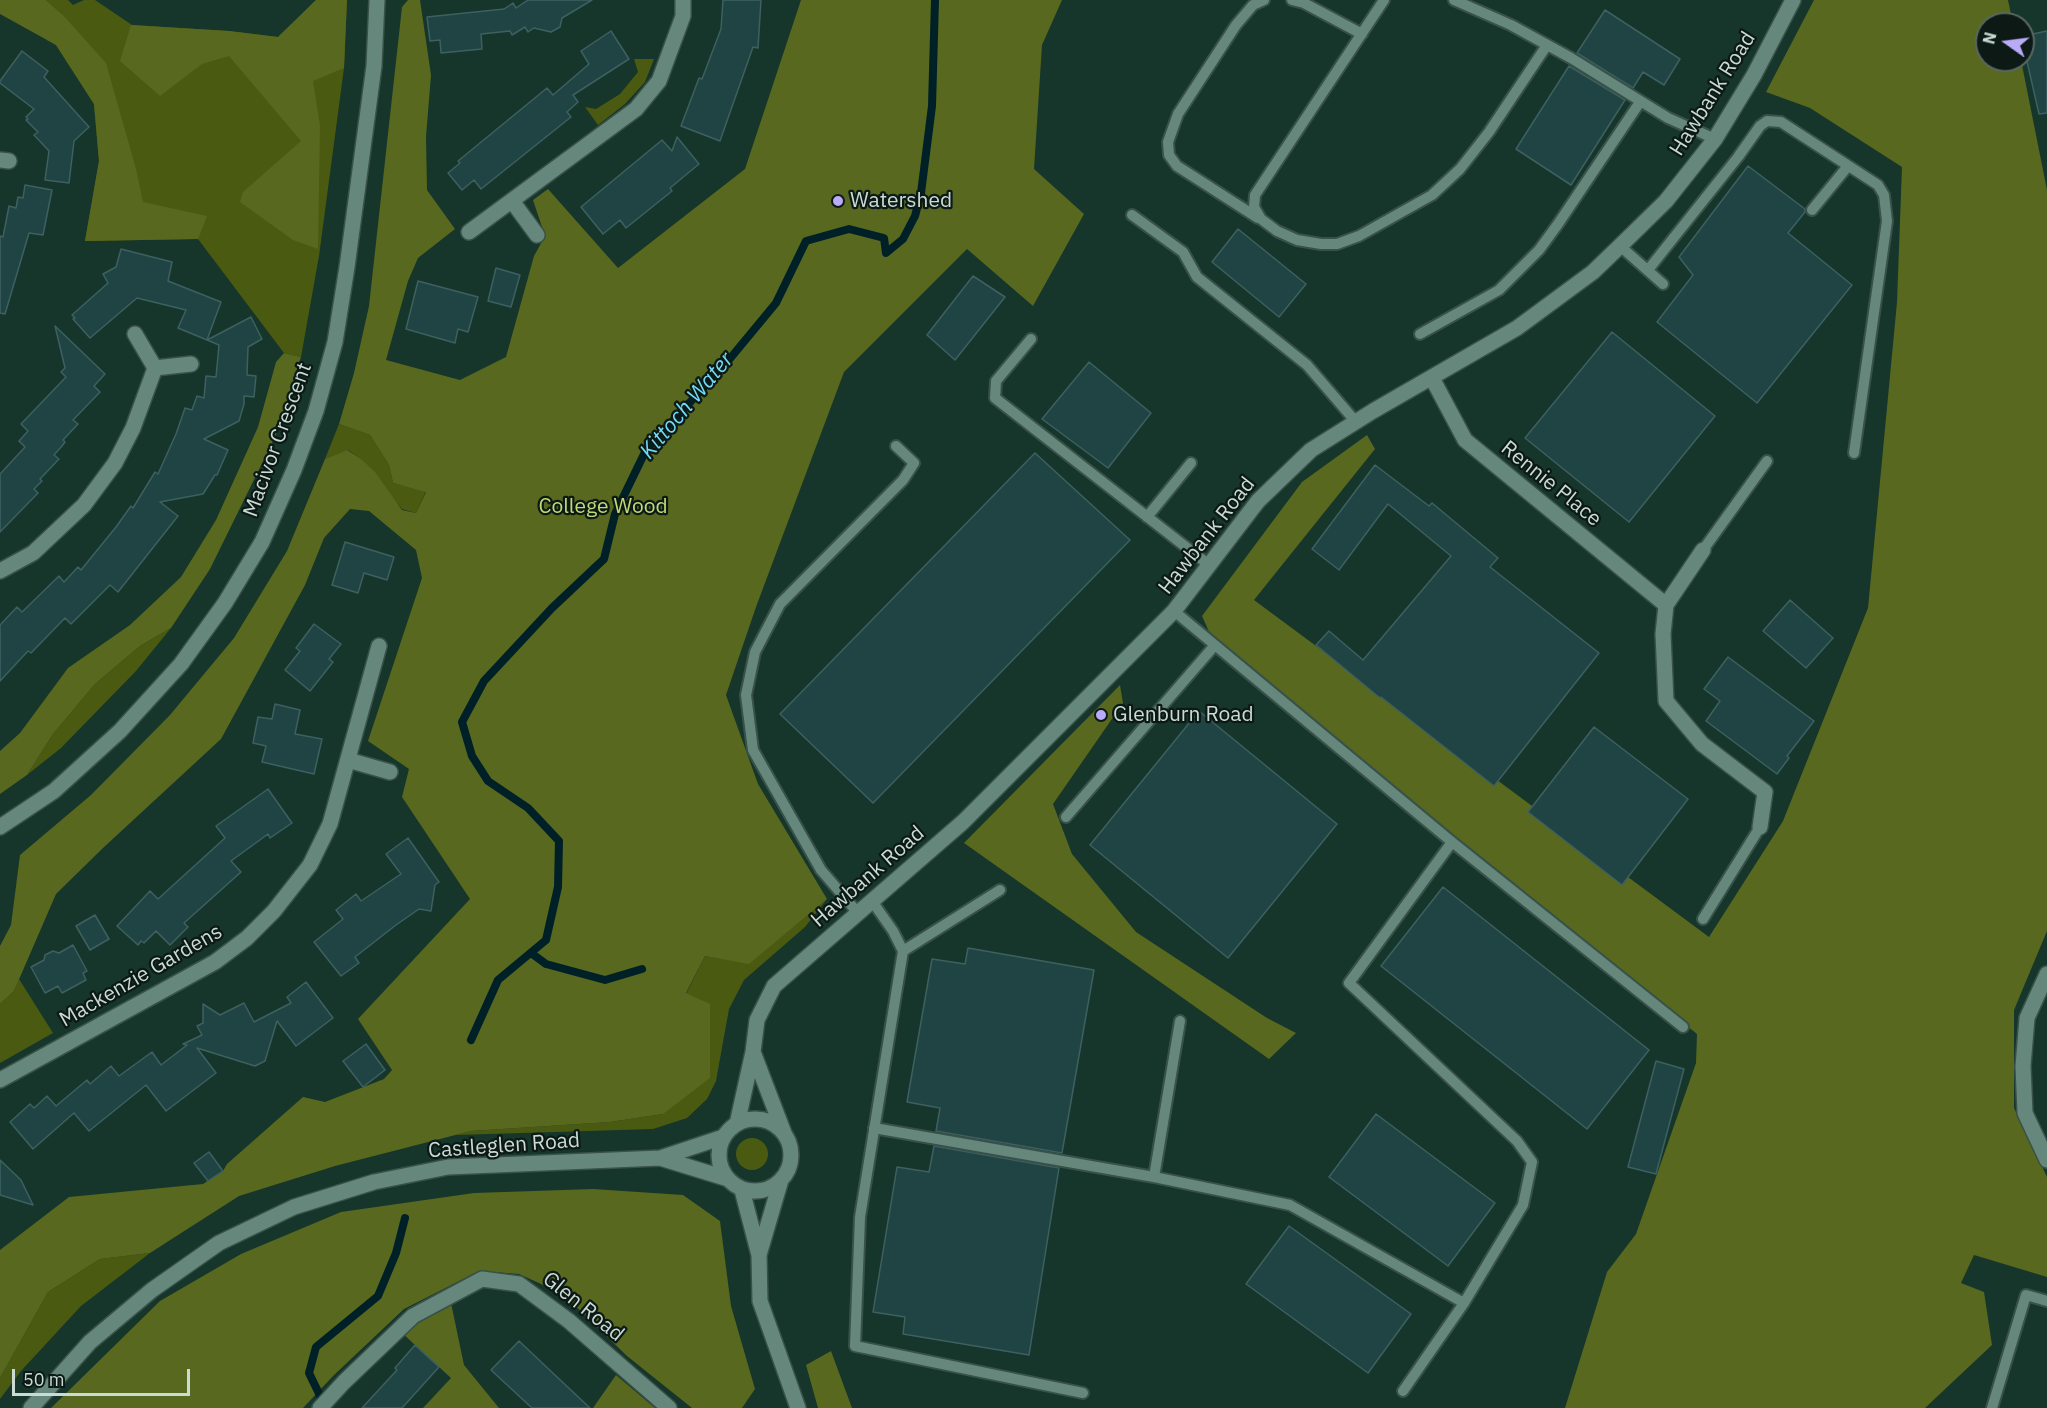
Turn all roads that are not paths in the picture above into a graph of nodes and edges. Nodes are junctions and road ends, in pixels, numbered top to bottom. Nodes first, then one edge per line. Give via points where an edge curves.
1 (377, 0) edge
2 (683, 0) edge
3 (1264, 0) edge
4 (1292, 0) edge
5 (1384, 0) edge
6 (1454, 0) edge
7 (1793, 0) edge
8 (1362, 34) junction
9 (1548, 45) junction
10 (1640, 102) junction
11 (1715, 139) junction
12 (1848, 166) junction
13 (512, 201) junction
14 (1812, 210) dead end
15 (1132, 215) dead end
16 (1261, 219) junction
17 (469, 232) dead end
18 (537, 235) dead end
19 (1620, 246) junction
20 (1648, 270) junction
21 (1663, 284) dead end
22 (135, 334) dead end
23 (1420, 334) dead end
24 (1031, 339) dead end
25 (191, 364) dead end
26 (155, 368) junction
27 (1431, 378) junction
28 (1356, 422) junction
29 (896, 446) dead end
30 (1854, 453) dead end
31 (1767, 460) dead end
32 (1191, 463) dead end
33 (1147, 517) junction
34 (1703, 550) joint
35 (1209, 565) junction
36 (0, 571) edge
37 (1666, 605) junction
38 (1174, 611) junction
39 (1215, 645) junction
40 (378, 646) dead end
41 (348, 760) junction
42 (390, 772) dead end
43 (1066, 817) dead end
44 (0, 827) edge
45 (1760, 827) joint
46 (1452, 842) junction
47 (1000, 890) dead end
48 (872, 901) junction
49 (858, 913) junction
50 (1703, 919) dead end
51 (903, 951) junction
52 (2047, 974) edge
53 (1180, 1022) dead end
54 (1683, 1027) dead end
55 (753, 1052) junction
56 (0, 1080) edge
57 (737, 1124) junction
58 (874, 1128) junction
59 (786, 1136) junction
60 (723, 1137) junction
61 (660, 1158) junction
62 (2047, 1160) edge
63 (1154, 1177) junction
64 (725, 1178) junction
65 (782, 1180) junction
66 (742, 1190) junction
67 (759, 1256) junction
68 (2047, 1300) edge
69 (1464, 1303) junction
70 (1403, 1391) dead end
71 (1083, 1393) dead end
72 (32, 1408) edge
73 (320, 1408) edge
74 (669, 1408) edge
75 (798, 1408) edge
76 (1992, 1408) edge

1 - 44 street, Macivor Crescent via 374,66 335,342 316,411 262,542 181,664 120,732 54,791
2 - 13 street via 683,16 659,81 636,109
3 - 16 lane via 1253,5 1236,25 1178,114 1168,142 1169,155 1177,166
4 - 8 lane
5 - 8 lane
6 - 9 lane
7 - 11 street, Hawbank Road
8 - 16 lane via 1255,195 1254,207
9 - 10 lane
9 - 16 lane via 1460,168 1432,195 1401,214 1337,244 1298,240
10 - 11 lane
10 - 23 lane via 1539,250 1499,290
11 - 19 street, Hawbank Road via 1666,201
12 - 14 lane
12 - 20 lane via 1781,122 1767,122
12 - 30 lane via 1878,185 1884,195 1887,221
13 - 17 street
13 - 18 street
15 - 28 lane via 1184,252 1197,278 1308,365
19 - 20 lane
19 - 27 street, Hawbank Road via 1593,272 1517,328
20 - 21 lane
22 - 26 street
24 - 33 lane via 996,381 995,398
25 - 26 street
26 - 36 street via 133,428 115,463 84,505 33,553
27 - 28 street, Hawbank Road
27 - 37 street, Rennie Place via 1465,440
28 - 35 street, Hawbank Road via 1311,450 1258,501
29 - 49 lane via 914,462 903,480 780,604 755,652 746,695 753,750 821,870
31 - 34 lane
32 - 33 lane
33 - 35 lane
34 - 37 street
35 - 38 street, Hawbank Road
37 - 45 street via 1666,701 1702,744 1765,792
38 - 39 lane
38 - 48 street, Hawbank Road via 963,822
39 - 43 lane
39 - 46 lane
40 - 41 street, Mackenzie Gardens
41 - 42 street
41 - 56 street, Mackenzie Gardens via 330,825 310,865 247,938 186,979
45 - 50 lane
46 - 54 lane
46 - 69 lane via 1348,983 1518,1141 1533,1162 1523,1205
47 - 51 lane
48 - 49 street, Hawbank Road
48 - 51 lane
49 - 55 street, Hawbank Road via 774,986 757,1020
51 - 58 lane
52 - 62 street via 2027,1018 2023,1066 2025,1113
53 - 63 lane
55 - 57 street, Hawbank Road
55 - 59 street, Hawbank Road
57 - 59 street via 754,1119 772,1124
57 - 60 street
58 - 63 lane
58 - 71 lane via 860,1217 855,1346
59 - 65 street via 791,1151
60 - 61 street, Castleglen Road
60 - 64 street via 718,1158
61 - 64 street, Castleglen Road
61 - 72 street, Castleglen Road via 448,1167 374,1182 294,1207 219,1243 152,1290 90,1342
63 - 69 lane via 1290,1205
64 - 66 street
65 - 66 street via 764,1191
65 - 67 street
66 - 67 street
67 - 75 street via 760,1301
68 - 76 lane via 2026,1295
69 - 70 lane
73 - 74 street, Glen Road via 413,1316 482,1279 519,1284 569,1321

